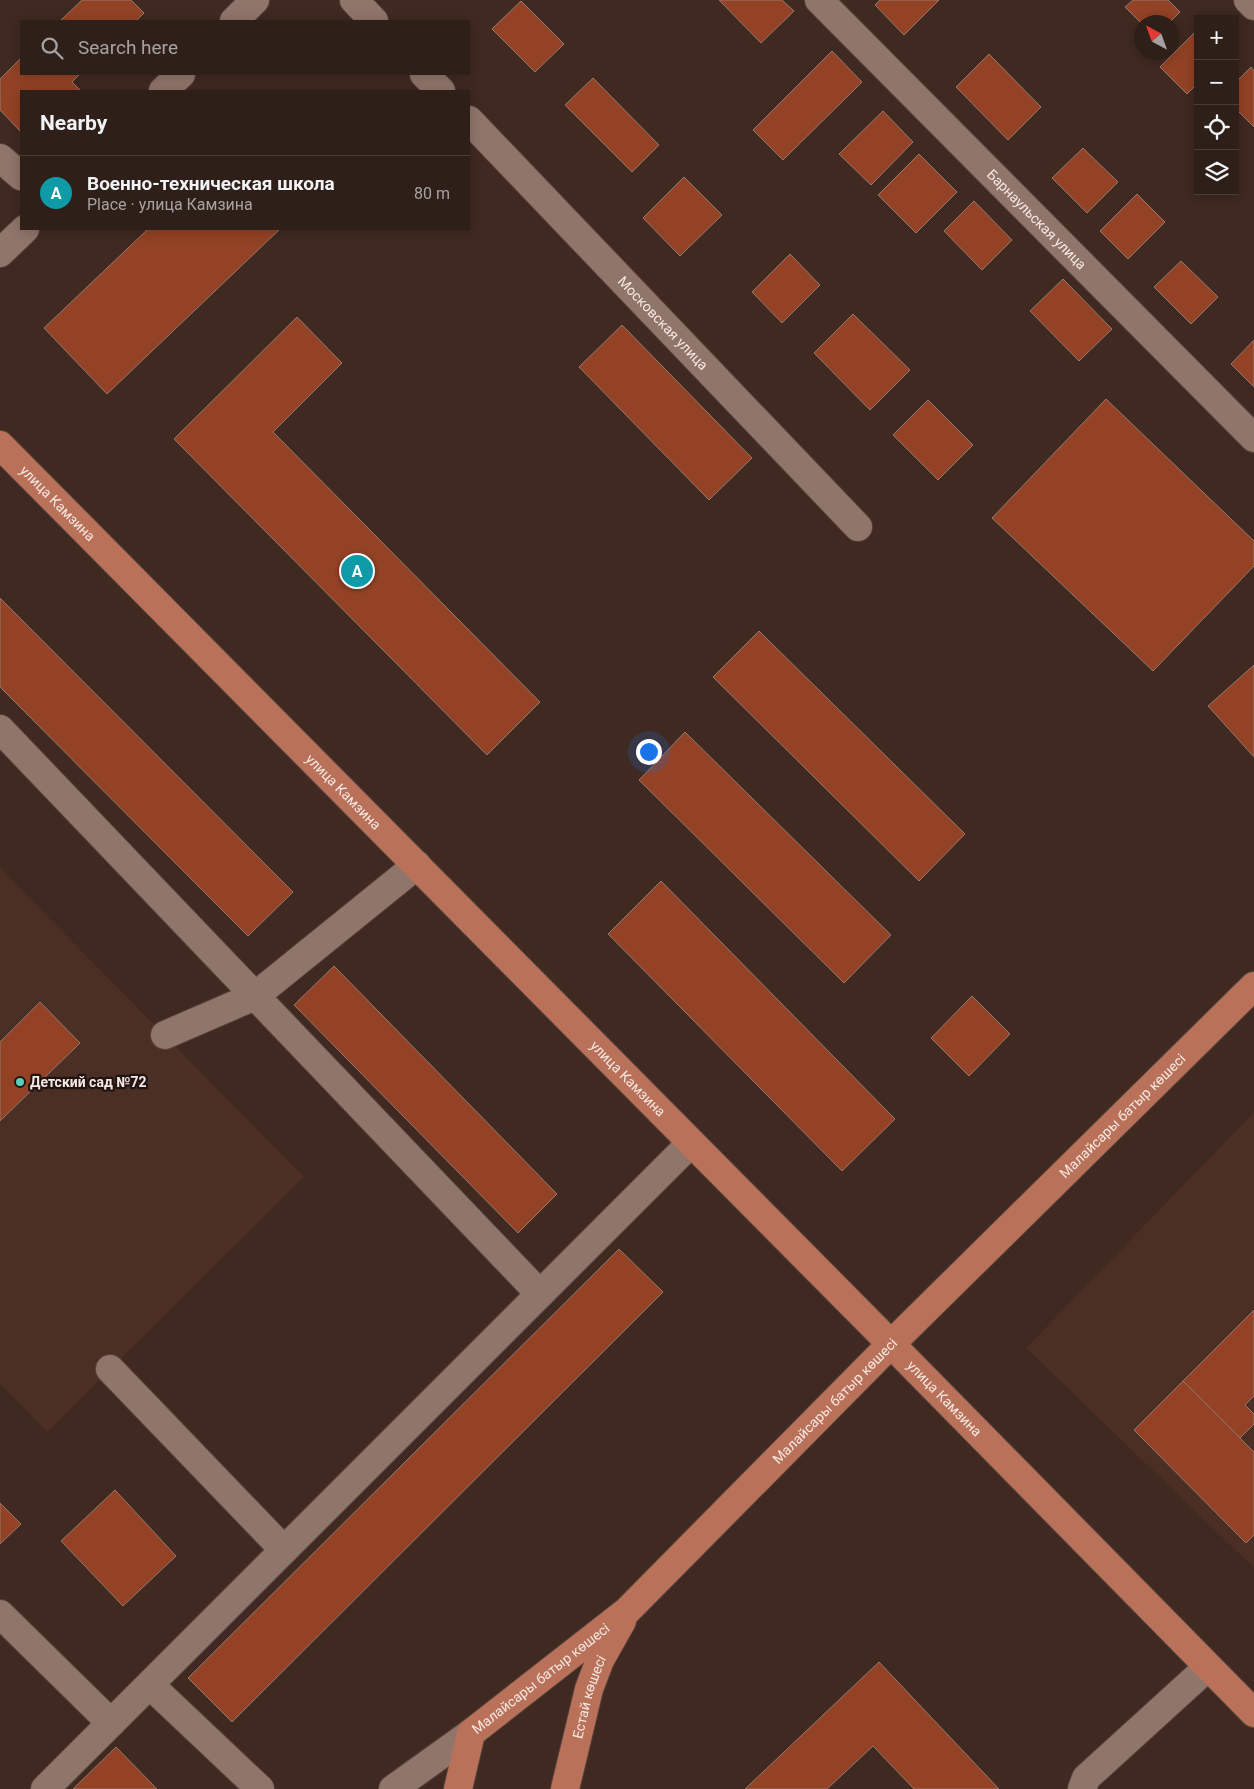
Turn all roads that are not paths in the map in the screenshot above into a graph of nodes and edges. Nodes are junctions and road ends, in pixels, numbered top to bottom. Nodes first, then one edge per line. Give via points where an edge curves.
1 (255, 0) edge
2 (354, 0) edge
3 (819, 0) edge
4 (1248, 0) edge
5 (1254, 6) edge
6 (235, 20) edge
7 (373, 20) edge
8 (180, 75) edge
9 (425, 75) edge
10 (164, 90) edge
11 (440, 90) edge
12 (470, 121) edge
13 (0, 158) edge
14 (20, 175) edge
15 (24, 230) edge
16 (0, 253) edge
17 (1254, 438) edge
18 (0, 445) edge
19 (858, 527) dead end
20 (0, 729) edge
21 (417, 865) junction
22 (1254, 986) edge
23 (255, 996) junction
24 (165, 1035) dead end
25 (691, 1143) junction
26 (540, 1294) junction
27 (891, 1344) junction
28 (110, 1369) dead end
29 (284, 1550) junction
30 (627, 1611) junction
31 (0, 1614) edge
32 (1208, 1667) junction
33 (150, 1684) junction
34 (1254, 1713) edge
35 (111, 1723) junction
36 (471, 1733) junction
37 (44, 1789) edge
38 (260, 1789) edge
39 (393, 1789) edge
40 (458, 1789) edge
41 (565, 1789) edge
42 (1082, 1789) edge

1 - 6 street
2 - 7 street
3 - 17 street, Барнаульская улица
4 - 5 street
8 - 10 street
9 - 11 street
12 - 19 street, Московская улица
13 - 14 street
15 - 16 street
18 - 21 main road, улица Камзина
20 - 23 street
21 - 23 street
21 - 25 main road, улица Камзина
22 - 27 main road, Малайсары батыр көшесі
23 - 24 street
23 - 26 street
25 - 26 street
25 - 27 main road, улица Камзина
26 - 29 street
27 - 30 main road, Малайсары батыр көшесі
27 - 32 main road, улица Камзина
28 - 29 street
29 - 33 street
30 - 36 main road, Малайсары батыр көшесі
30 - 41 main road, Естай көшесі via 600,1660 589,1689
31 - 35 street
32 - 34 main road, улица Камзина
32 - 42 street via 1086,1778
33 - 35 street
33 - 38 street
35 - 37 street
36 - 39 street, Малайсары батыр көшесі
36 - 40 main road

